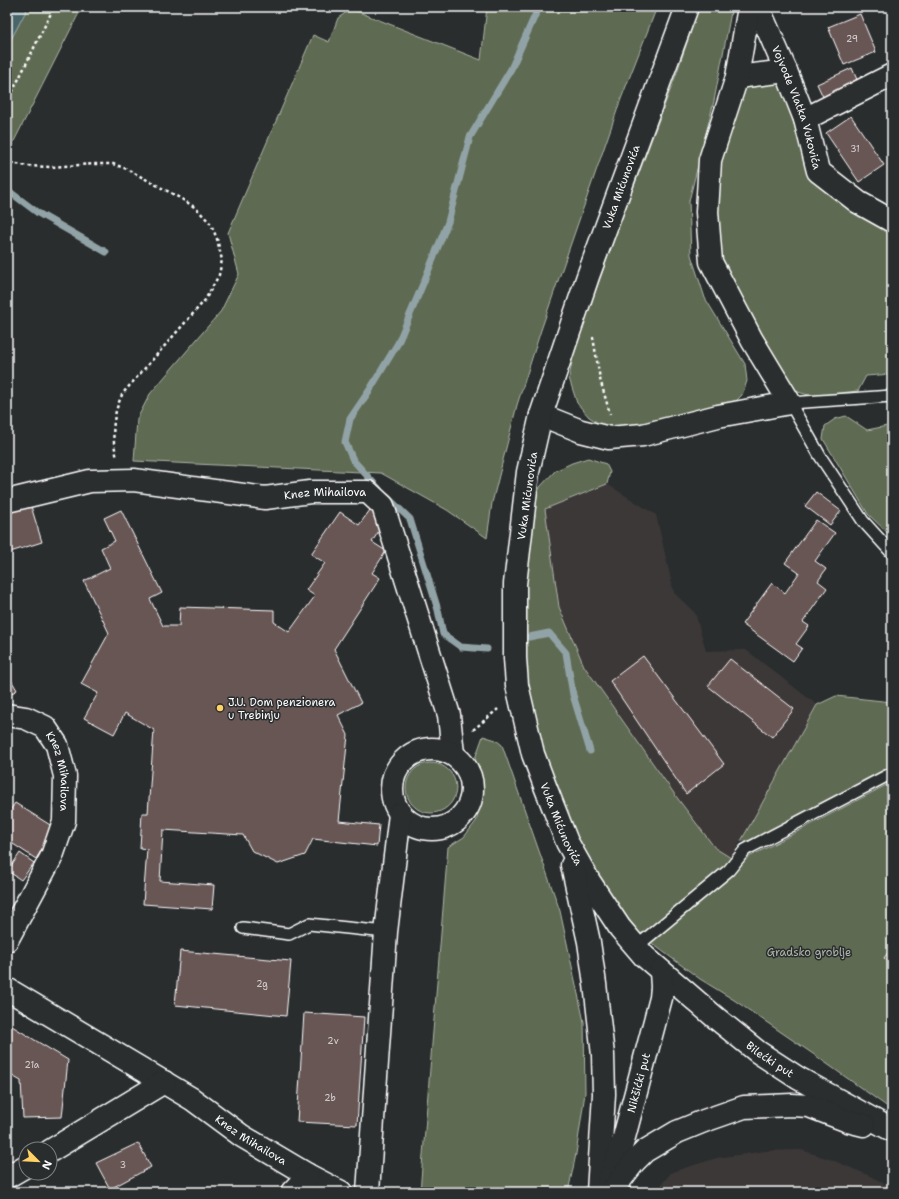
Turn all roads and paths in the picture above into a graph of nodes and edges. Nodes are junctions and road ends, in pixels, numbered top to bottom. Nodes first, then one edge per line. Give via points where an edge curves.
1 (54, 7) edge
2 (687, 7) edge
3 (749, 7) edge
4 (758, 7) edge
5 (786, 72) junction
6 (892, 75) edge
7 (737, 77) junction
8 (7, 103) edge
9 (805, 120) junction
10 (7, 158) edge
11 (892, 222) edge
12 (592, 332) dead end
13 (892, 396) edge
14 (790, 403) junction
15 (541, 415) junction
16 (620, 437) junction
17 (126, 480) junction
18 (7, 501) edge
19 (892, 553) edge
20 (500, 707) dead end
21 (7, 715) edge
22 (453, 748) junction
23 (892, 773) edge
24 (400, 814) junction
25 (567, 842) junction
26 (243, 928) dead end
27 (386, 932) junction
28 (7, 940) edge
29 (636, 947) junction
30 (661, 971) junction
31 (7, 989) edge
32 (164, 1082) junction
33 (892, 1131) edge
34 (58, 1146) edge
35 (18, 1171) edge
36 (308, 1175) junction
37 (7, 1177) edge
38 (292, 1192) edge
39 (341, 1192) edge
40 (368, 1192) edge
41 (598, 1192) edge
42 (605, 1192) edge
43 (611, 1192) edge

1 - 8 path
2 - 15 street, Vuka Mićunovića via 588,276
3 - 7 street
4 - 5 street, Vojvode Vlatka Vukovića
5 - 7 street
5 - 9 street, Vojvode Vlatka Vukovića
6 - 9 street
7 - 14 street via 710,160 707,212 711,262 752,340
9 - 11 street, Vojvode Vlatka Vukovića via 818,170 858,202
10 - 17 path via 11,163 27,166 113,164 127,169 196,208 211,224 217,239 222,260 219,276 205,300 122,393 117,405 113,432 116,456
12 - 16 path via 600,379
13 - 14 lane
14 - 16 street via 718,416 644,435
14 - 19 lane via 820,456 863,521
15 - 16 street via 581,431 609,438
15 - 25 street, Vuka Mićunovića via 528,472 522,518 516,584 515,658 518,685 533,754
17 - 18 street, Knez Mihailova via 90,481
17 - 22 street, Knez Mihailova via 264,498 310,492 368,492 383,506 449,715
20 - 22 path
21 - 28 street, Knez Mihailova via 26,718 45,727 57,746 65,776 64,821 52,856
22 - 24 street via 426,749 413,753 402,762 395,774 392,788 394,802
22 - 24 street via 464,763 473,787 472,800 466,812 458,821 446,828 434,830 409,823
23 - 29 lane via 745,850 729,870
24 - 27 street
25 - 29 street, Vuka Mićunovića via 602,903
25 - 41 street via 589,942 603,1055 604,1107
26 - 27 lane via 288,934 309,924
27 - 40 street
29 - 30 street, Vuka Mićunovića
30 - 33 street, Bilećki put via 758,1052 798,1078
30 - 42 street, Nikšićki put via 661,998 650,1042 623,1141
31 - 32 street, Knez Mihailova
32 - 34 street
32 - 36 street, Knez Mihailova via 192,1098 242,1136
33 - 43 street via 848,1121 809,1106 744,1107 704,1120 645,1151
35 - 37 street
36 - 38 street
36 - 39 street, Knez Mihailova

